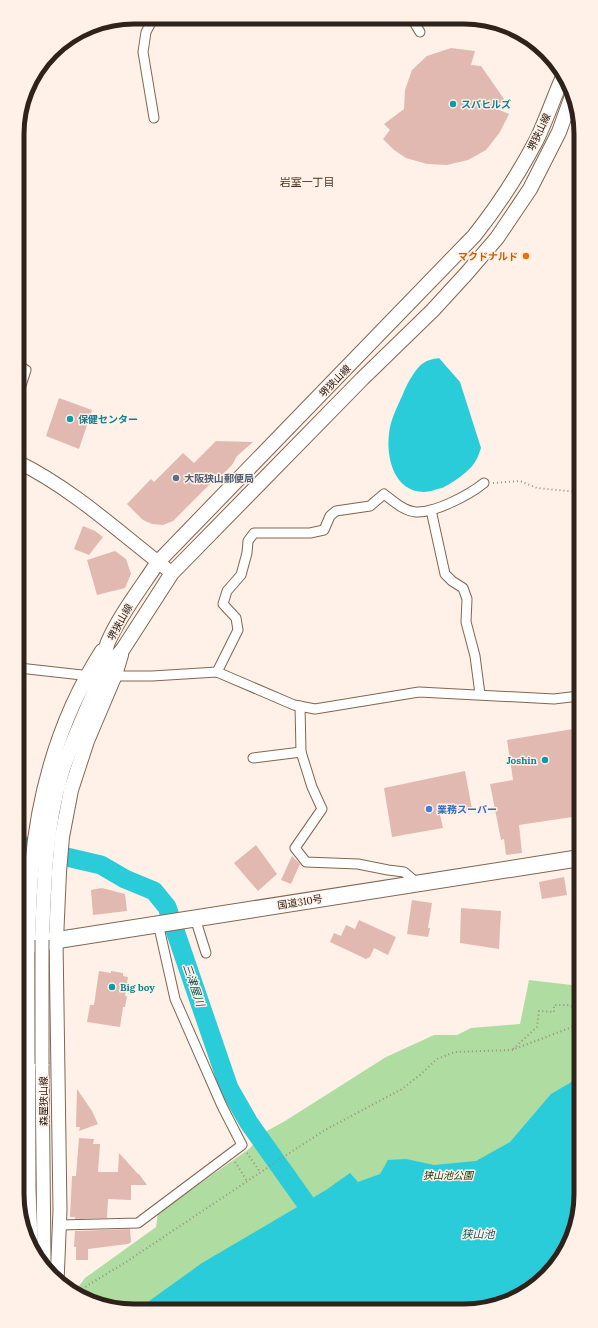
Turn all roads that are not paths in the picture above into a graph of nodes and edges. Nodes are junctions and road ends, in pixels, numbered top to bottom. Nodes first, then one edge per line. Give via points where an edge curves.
1 (150, 24) edge
2 (415, 24) edge
3 (420, 32) dead end
4 (561, 82) edge
5 (569, 104) edge
6 (154, 118) dead end
7 (24, 465) edge
8 (484, 483) road end
9 (431, 510) junction
10 (158, 562) junction
11 (172, 573) junction
12 (123, 649) junction
13 (24, 669) edge
14 (217, 672) junction
15 (115, 675) junction
16 (94, 676) junction
17 (480, 694) junction
18 (574, 697) edge
19 (300, 706) junction
20 (301, 752) junction
21 (253, 758) dead end
22 (574, 859) edge
23 (28, 868) edge
24 (417, 883) junction
25 (195, 918) junction
26 (160, 923) junction
27 (36, 943) edge
28 (206, 953) dead end
29 (25, 1047) edge
30 (27, 1216) edge
31 (60, 1225) junction
32 (44, 1256) edge
33 (57, 1273) edge

1 - 6 street via 146,32 143,52
2 - 3 street
4 - 10 main road, 堺狭山線 via 520,170 474,236
5 - 11 main road, 堺狭山線 via 559,132 530,189 497,238 433,310
7 - 10 main road via 65,489
8 - 9 street via 473,493
9 - 14 street via 415,512 400,506 384,494 370,506 336,510 330,516 324,530 310,533 254,533 248,541 241,575 227,591 223,604 236,618 238,630
9 - 17 street via 445,574 463,588 467,599 466,622 475,656
10 - 11 main road
10 - 16 main road, 堺狭山線 via 129,605 108,643
11 - 12 main road, 堺狭山線
12 - 15 main road
12 - 16 main road, 堺狭山線
13 - 16 street
14 - 15 street via 152,676
14 - 19 street
15 - 16 street
15 - 27 main road via 87,741 71,790 62,837 59,872
16 - 23 main road via 65,722 48,775
16 - 27 main road, 堺狭山線 via 61,775 50,823
17 - 18 street via 554,699
17 - 19 street via 419,692 315,709
19 - 20 street
20 - 21 street
20 - 24 street via 322,809 295,848 306,862 358,864 404,872
22 - 24 highway, 国道310号
23 - 27 main road
24 - 25 highway, 国道310号
25 - 26 highway, 国道310号
25 - 28 street
26 - 27 highway, 国道310号
26 - 31 street via 175,999 242,1145 138,1223
27 - 29 main road
27 - 31 main road
27 - 32 main road, 森屋狭山線, bridge via 42,1064
29 - 30 main road via 29,1190
31 - 33 main road

